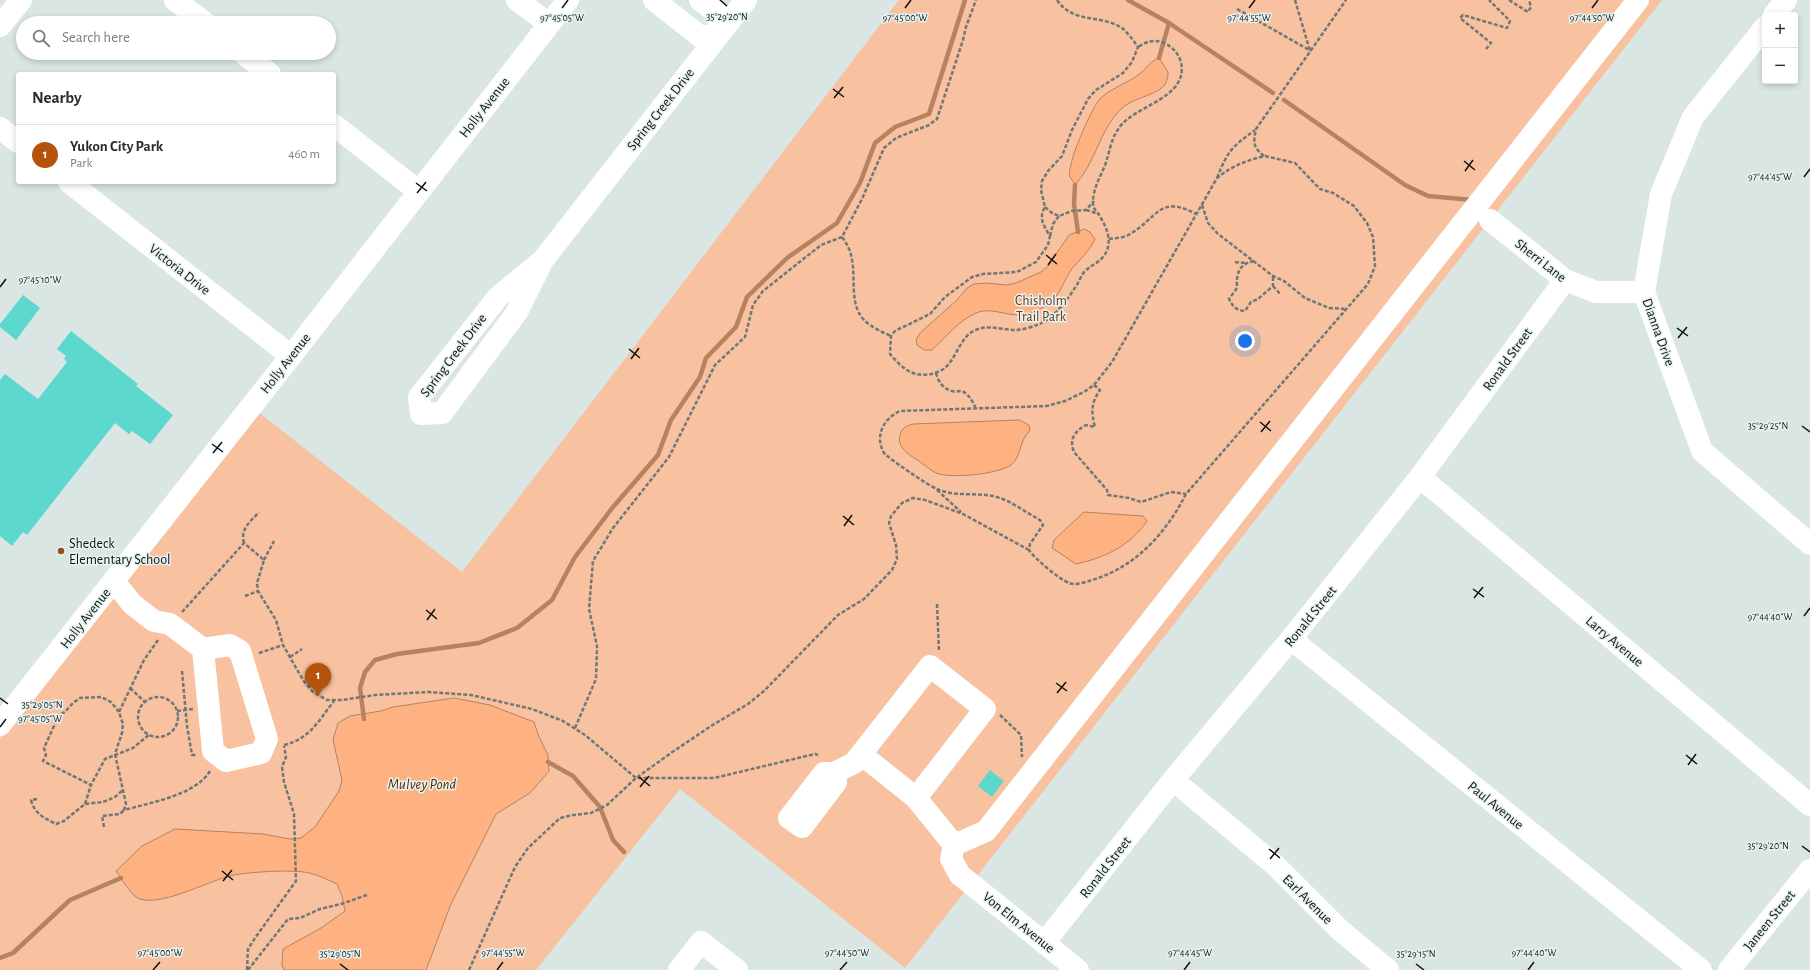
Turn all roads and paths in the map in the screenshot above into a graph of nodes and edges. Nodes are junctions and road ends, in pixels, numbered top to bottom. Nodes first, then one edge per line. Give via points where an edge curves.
1 (20, 0) edge
2 (175, 0) edge
3 (517, 0) edge
4 (568, 0) edge
5 (654, 0) edge
6 (700, 0) edge
7 (746, 0) edge
8 (976, 0) edge
9 (1056, 0) edge
10 (1295, 0) edge
11 (1346, 0) edge
12 (1489, 0) edge
13 (1509, 0) edge
14 (1529, 0) edge
15 (1638, 0) edge
16 (1786, 0) edge
17 (1237, 9) dead end
18 (1776, 12) edge
19 (196, 16) edge
20 (549, 24) junction
21 (0, 26) edge
22 (1762, 31) edge
23 (719, 34) junction
24 (1138, 47) junction
25 (1486, 48) dead end
26 (1311, 51) junction
27 (252, 60) edge
28 (267, 72) edge
29 (336, 126) edge
30 (0, 128) edge
31 (1256, 129) junction
32 (16, 140) edge
33 (1265, 156) junction
34 (1216, 180) junction
35 (72, 184) edge
36 (418, 191) junction
37 (1094, 201) junction
38 (1202, 204) junction
39 (1045, 207) junction
40 (1086, 210) junction
41 (1099, 214) junction
42 (1196, 214) junction
43 (1059, 216) junction
44 (1490, 220) dead end
45 (1050, 236) junction
46 (842, 237) junction
47 (1109, 239) junction
48 (543, 260) junction
49 (1254, 261) junction
50 (1235, 262) dead end
51 (1246, 263) junction
52 (1273, 276) junction
53 (1565, 280) junction
54 (1273, 286) junction
55 (1644, 292) junction
56 (1281, 295) dead end
57 (1346, 310) junction
58 (891, 336) junction
59 (291, 356) junction
60 (936, 373) junction
61 (1094, 385) junction
62 (976, 409) junction
63 (1420, 477) junction
64 (937, 489) junction
65 (1186, 494) junction
66 (259, 512) dead end
67 (963, 514) junction
68 (274, 541) dead end
69 (244, 543) dead end
70 (1810, 544) edge
71 (1029, 550) junction
72 (264, 560) dead end
73 (114, 581) junction
74 (258, 591) dead end
75 (245, 596) dead end
76 (937, 604) dead end
77 (1291, 640) junction
78 (284, 644) dead end
79 (302, 649) dead end
80 (204, 650) junction
81 (290, 657) dead end
82 (257, 659) dead end
83 (931, 667) junction
84 (182, 671) dead end
85 (130, 688) dead end
86 (334, 700) dead end
87 (342, 700) dead end
88 (145, 702) junction
89 (200, 708) dead end
90 (985, 709) junction
91 (186, 710) junction
92 (177, 711) junction
93 (118, 712) dead end
94 (0, 725) edge
95 (575, 728) junction
96 (150, 734) junction
97 (284, 745) dead end
98 (203, 754) dead end
99 (862, 754) junction
100 (1022, 760) dead end
101 (828, 765) joint
102 (636, 778) junction
103 (1173, 780) junction
104 (91, 785) junction
105 (123, 790) dead end
106 (916, 798) junction
107 (38, 799) dead end
108 (85, 804) junction
109 (1810, 805) edge
110 (124, 810) dead end
111 (104, 827) dead end
112 (294, 830) dead end
113 (954, 845) junction
114 (1810, 870) edge
115 (367, 895) dead end
116 (1044, 943) junction
117 (247, 970) edge
118 (469, 970) edge
119 (679, 970) edge
120 (737, 970) edge
121 (1078, 970) edge
122 (1388, 970) edge
123 (1701, 970) edge
124 (1729, 970) edge

1 - 21 street
2 - 19 street
3 - 20 street
4 - 20 street, Holly Avenue
5 - 23 street via 701,37
6 - 23 street via 718,14
7 - 23 street, Spring Creek Drive
8 - 46 path via 937,119 929,125 896,138 884,148
9 - 24 path via 1074,15 1121,28
10 - 26 path
11 - 26 path
12 - 25 path via 1510,21 1507,28 1463,15 1460,18 1491,44
13 - 14 path via 1528,12 1532,7
15 - 113 street via 986,831
16 - 18 street
17 - 26 path
20 - 36 street, Holly Avenue
22 - 55 street, Dianna Drive via 1693,117 1661,194
23 - 48 street, Spring Creek Drive
24 - 37 path via 1147,41 1168,44 1179,56 1182,67 1180,77 1164,98 1127,118 1118,128 1097,183
24 - 39 path via 1132,62 1123,73 1096,90 1088,99 1062,156 1042,181 1041,190
26 - 31 path
27 - 28 street
29 - 36 street
30 - 32 street
31 - 33 path via 1253,141 1256,149
31 - 34 path via 1235,145 1226,156
33 - 34 path via 1228,169
33 - 57 path via 1295,163 1320,189 1333,193 1354,206 1366,223 1373,237 1375,266 1368,284
34 - 38 path
35 - 59 street, Victoria Drive
36 - 59 street, Holly Avenue
37 - 40 path
37 - 41 path via 1094,208
38 - 42 path
38 - 49 path via 1208,223 1218,234
39 - 43 path
39 - 45 path via 1041,220
40 - 41 path
40 - 43 path via 1072,211
41 - 47 path
42 - 47 path via 1183,207 1165,207 1129,235
42 - 61 path via 1112,362
43 - 45 path via 1053,224
44 - 53 street, Sherri Lane
45 - 58 path via 1048,245 1036,262 1017,272 972,277 945,297 930,314 900,328
46 - 58 path via 852,259 853,291 857,309 864,320
46 - 95 path via 821,246 763,290 753,305 745,337 716,364 669,457 613,528 593,561 589,609 597,646 596,679
47 - 60 path via 1109,247 1103,257 1083,274 1065,302 1047,320 1016,330 996,327 975,330 968,335 944,368
48 - 48 street, Spring Creek Drive via 517,312 442,413 421,414 419,397 498,297
49 - 51 path
49 - 52 path
50 - 51 path
51 - 54 path via 1239,269 1237,288 1229,299 1233,306 1245,311 1251,302
52 - 54 path
52 - 57 path via 1284,281 1305,298 1329,308
53 - 55 street, Sherri Lane via 1596,292
53 - 63 street, Ronald Street
54 - 56 path
55 - 70 street, Dianna Drive via 1702,451
57 - 65 path
58 - 60 path via 890,354 906,371 924,375
59 - 73 street, Holly Avenue
60 - 62 path via 945,388 953,392 962,391
61 - 62 path via 1065,401 1047,406
61 - 65 path via 1100,390 1093,399 1095,427 1086,425 1077,430 1072,438 1072,445 1074,452 1107,490 1108,495 1141,502 1171,492
62 - 64 path via 900,411 884,423 880,445 885,454
63 - 77 street, Ronald Street
63 - 109 street, Larry Avenue
64 - 67 path
64 - 71 path via 958,494 989,495 1040,520 1043,525 1030,544
65 - 71 path via 1176,513 1153,542 1109,575 1076,584 1068,583 1035,558
66 - 69 path via 244,529
67 - 71 path
67 - 102 path via 925,500 913,498 902,503 891,516 889,523 897,559 881,584 864,600 838,615 764,692
68 - 72 path
73 - 80 street via 132,604 154,621 170,624
73 - 94 street, Holly Avenue
74 - 75 path
76 - 83 path via 939,657
77 - 103 street, Ronald Street
77 - 123 street, Paul Avenue
78 - 82 path via 258,654
79 - 81 path
80 - 80 street via 213,751 226,762 261,754 267,738 240,651 230,645
83 - 90 street
83 - 99 street
84 - 91 path
85 - 88 path
86 - 97 path via 303,738
87 - 95 path via 428,692 471,695 532,709
88 - 92 path via 159,697 169,700
88 - 96 path via 138,717 140,725
89 - 91 path
90 - 100 path via 993,710 1021,735
90 - 106 street
91 - 92 path
91 - 98 path via 192,756
92 - 96 path via 178,719 172,730 165,735
93 - 104 path via 111,702 101,697 80,698 59,715 44,748 46,755 43,761
95 - 102 path
96 - 104 path via 133,748 105,758
99 - 101 street via 854,763
99 - 106 street
101 - 102 path via 815,754 714,778
102 - 118 path via 607,805 591,813 560,818 528,848 514,867
103 - 116 street, Ronald Street
103 - 122 street, Earl Avenue via 1275,865 1340,930
104 - 108 path
105 - 108 path via 103,802
106 - 113 street
107 - 108 path via 31,800 32,806 39,814 56,824 64,822
110 - 111 path via 120,814 102,816
112 - 117 path via 296,881 248,949
113 - 116 street, Von Elm Avenue via 951,859 960,875
114 - 124 street, Janeen Street
115 - 117 path via 320,909 300,918 288,919
116 - 121 street, Von Elm Avenue
119 - 120 street via 701,942

